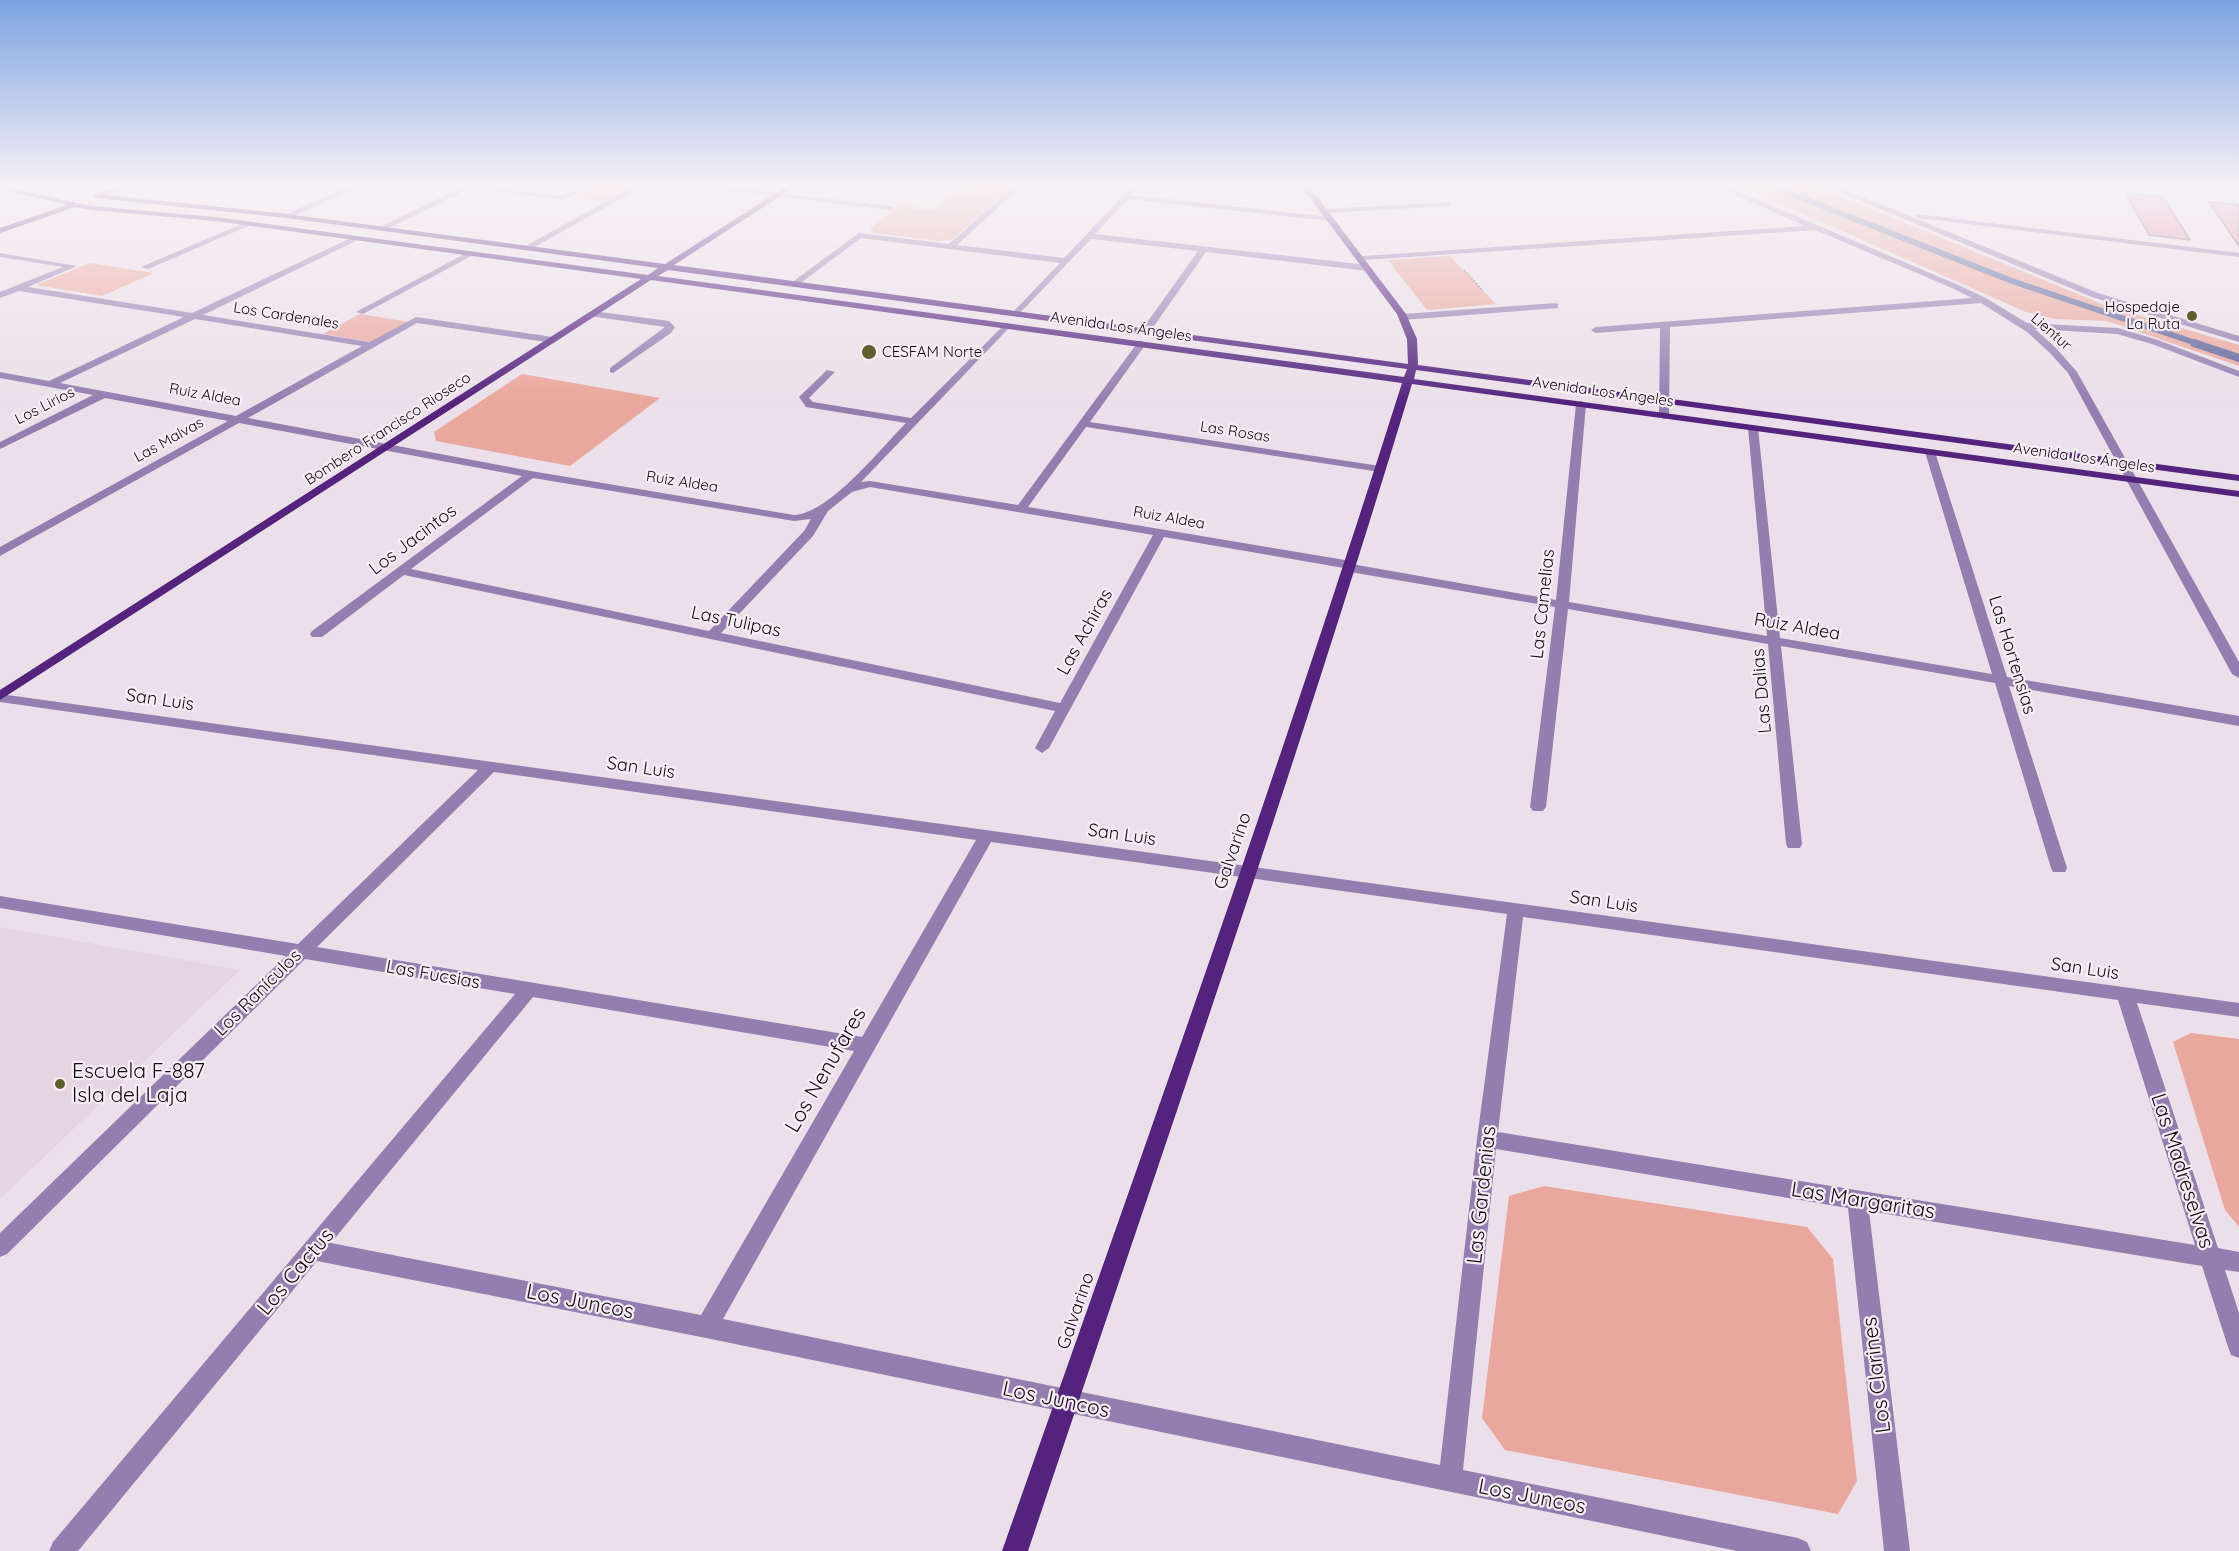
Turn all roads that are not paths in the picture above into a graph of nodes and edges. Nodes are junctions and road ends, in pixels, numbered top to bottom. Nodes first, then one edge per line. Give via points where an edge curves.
1 (22, 258) edge
2 (166, 258) edge
3 (316, 258) edge
4 (463, 258) edge
5 (511, 258) edge
6 (603, 258) edge
7 (680, 258) edge
8 (828, 258) edge
9 (1046, 258) edge
10 (1069, 258) edge
11 (1197, 258) edge
12 (1285, 258) edge
13 (1363, 258) edge
14 (1886, 258) edge
15 (2008, 258) edge
16 (1066, 261) junction
17 (145, 267) dead end
18 (667, 267) junction
19 (1368, 268) junction
20 (650, 278) junction
21 (795, 283) junction
22 (18, 288) junction
23 (0, 295) edge
24 (1981, 300) junction
25 (1555, 306) dead end
26 (360, 312) dead end
27 (1017, 313) junction
28 (593, 314) junction
29 (195, 317) junction
30 (1403, 317) junction
31 (1665, 325) junction
32 (1006, 326) junction
33 (2025, 326) junction
34 (1596, 330) dead end
35 (1146, 331) junction
36 (2239, 339) edge
37 (553, 340) junction
38 (1141, 344) junction
39 (372, 345) junction
40 (613, 370) dead end
41 (830, 372) dead end
42 (1411, 373) junction
43 (2239, 374) edge
44 (0, 375) edge
45 (51, 384) junction
46 (104, 394) junction
47 (1664, 399) junction
48 (1581, 404) junction
49 (1664, 416) junction
50 (239, 418) junction
51 (912, 422) junction
52 (1084, 424) junction
53 (1753, 428) junction
54 (0, 446) edge
55 (389, 446) junction
56 (1930, 452) junction
57 (2122, 462) junction
58 (1380, 469) junction
59 (531, 474) junction
60 (2239, 478) edge
61 (2131, 479) junction
62 (851, 486) junction
63 (2239, 494) edge
64 (1020, 510) junction
65 (822, 511) junction
66 (1160, 533) junction
67 (0, 552) edge
68 (1350, 566) junction
69 (402, 571) junction
70 (1562, 604) junction
71 (318, 634) dead end
72 (711, 635) junction
73 (1776, 641) junction
74 (2239, 674) edge
75 (2002, 680) junction
76 (0, 697) edge
77 (1063, 708) junction
78 (2239, 721) edge
79 (1042, 748) dead end
80 (491, 766) junction
81 (1538, 807) dead end
82 (987, 836) junction
83 (1794, 844) dead end
84 (2059, 868) dead end
85 (1249, 872) junction
86 (0, 902) edge
87 (1516, 909) junction
88 (300, 952) junction
89 (528, 991) junction
90 (2125, 994) junction
91 (2239, 1010) edge
92 (866, 1045) junction
93 (1487, 1139) junction
94 (1857, 1200) junction
95 (0, 1247) edge
96 (314, 1250) junction
97 (2210, 1257) junction
98 (2239, 1262) edge
99 (706, 1327) junction
100 (2239, 1347) edge
101 (1067, 1402) junction
102 (1450, 1481) junction
103 (62, 1551) edge
104 (1016, 1551) edge
105 (1798, 1551) edge
106 (1898, 1551) edge

1 - 22 street via 73,266
2 - 17 street
3 - 29 street
4 - 26 street
5 - 20 main road, Avenida Los Ángeles
6 - 18 main road, Avenida Los Ángeles
7 - 18 main road, Bombero Francisco Rioseco
8 - 21 street
9 - 16 street
10 - 16 street
11 - 35 street
12 - 19 street
13 - 19 main road, Galvarino
14 - 24 street, Lientur
15 - 36 street via 2095,295
16 - 27 street
18 - 20 main road, Bombero Francisco Rioseco
18 - 21 main road, Avenida Los Ángeles
19 - 30 main road, Galvarino
20 - 28 main road, Bombero Francisco Rioseco
20 - 32 main road, Avenida Los Ángeles
21 - 27 main road, Avenida Los Ángeles
22 - 23 street
22 - 29 street, Los Cardenales
24 - 31 street
24 - 33 street, Lientur
25 - 30 street
27 - 35 main road, Avenida Los Ángeles
28 - 37 main road, Bombero Francisco Rioseco
28 - 40 street via 669,324 668,331
29 - 39 street, Los Cardenales
29 - 45 street
30 - 42 main road, Galvarino via 1412,343
31 - 34 street
31 - 47 street
32 - 38 main road, Avenida Los Ángeles
32 - 51 street
33 - 43 street via 2118,331
33 - 57 street, Lientur via 2051,346 2072,372
35 - 42 main road, Avenida Los Ángeles
37 - 39 street, Las Malvas via 417,320
37 - 55 main road, Bombero Francisco Rioseco
38 - 42 main road, Avenida Los Ángeles
38 - 52 street
39 - 50 street, Las Malvas
41 - 51 street via 804,397 810,405
42 - 47 main road, Avenida Los Ángeles
42 - 48 main road, Avenida Los Ángeles
42 - 58 main road, Galvarino
44 - 45 street, Ruiz Aldea
45 - 46 street, Ruiz Aldea
46 - 50 street, Ruiz Aldea
46 - 54 street, Los Lirios
47 - 49 street
47 - 57 main road, Avenida Los Ángeles
48 - 49 main road, Avenida Los Ángeles
48 - 70 street, Las Camelias
49 - 53 main road, Avenida Los Ángeles
50 - 55 street, Ruiz Aldea
50 - 67 street, Las Malvas
51 - 62 street
52 - 58 street, Las Rosas
52 - 64 street
53 - 56 main road, Avenida Los Ángeles
53 - 73 street, Las Dalias
55 - 59 street, Ruiz Aldea
55 - 76 main road, Bombero Francisco Rioseco
56 - 61 main road, Avenida Los Ángeles
56 - 75 street, Las Hortensias
57 - 60 main road, Avenida Los Ángeles
57 - 61 street, Lientur
58 - 68 main road, Galvarino
59 - 65 street, Ruiz Aldea via 794,518
59 - 69 street, Los Jacintos
61 - 63 main road, Avenida Los Ángeles
61 - 74 street, Lientur
62 - 64 street, Ruiz Aldea via 870,484
62 - 65 street, Ruiz Aldea
64 - 66 street, Ruiz Aldea
65 - 72 street via 809,533
66 - 68 street, Ruiz Aldea
66 - 77 street, Las Achiras
68 - 70 street, Ruiz Aldea
68 - 85 main road, Galvarino
69 - 71 street, Los Jacintos
69 - 72 street, Las Tulipas
70 - 73 street, Ruiz Aldea
70 - 81 street, Las Camelias
72 - 77 street, Las Tulipas
73 - 75 street, Ruiz Aldea
73 - 83 street, Las Dalias
75 - 78 street, Ruiz Aldea
75 - 84 street, Las Hortensias
76 - 80 street, San Luis
77 - 79 street, Las Achiras
80 - 82 street, San Luis
80 - 88 street, Los Ranículos
82 - 85 street, San Luis
82 - 92 street, Los Nenufares
85 - 87 street, San Luis
85 - 101 main road, Galvarino
86 - 88 street, Las Fucsias
87 - 90 street, San Luis
87 - 93 street, Las Gardenias
88 - 89 street, Las Fucsias
88 - 95 street, Los Ranículos
89 - 92 street, Las Fucsias
89 - 96 street, Los Cactus
90 - 91 street, San Luis
90 - 97 street, Las Madreselvas
92 - 99 street, Los Nenufares
93 - 94 street, Las Margaritas
93 - 102 street, Las Gardenias
94 - 97 street, Las Margaritas
94 - 106 street, Los Clarines
96 - 99 street, Los Juncos
96 - 103 street, Los Cactus
97 - 98 street, Las Margaritas
97 - 100 street, Las Madreselvas
99 - 101 street, Los Juncos
101 - 102 street, Los Juncos
101 - 104 main road, Galvarino
102 - 105 street, Los Juncos

